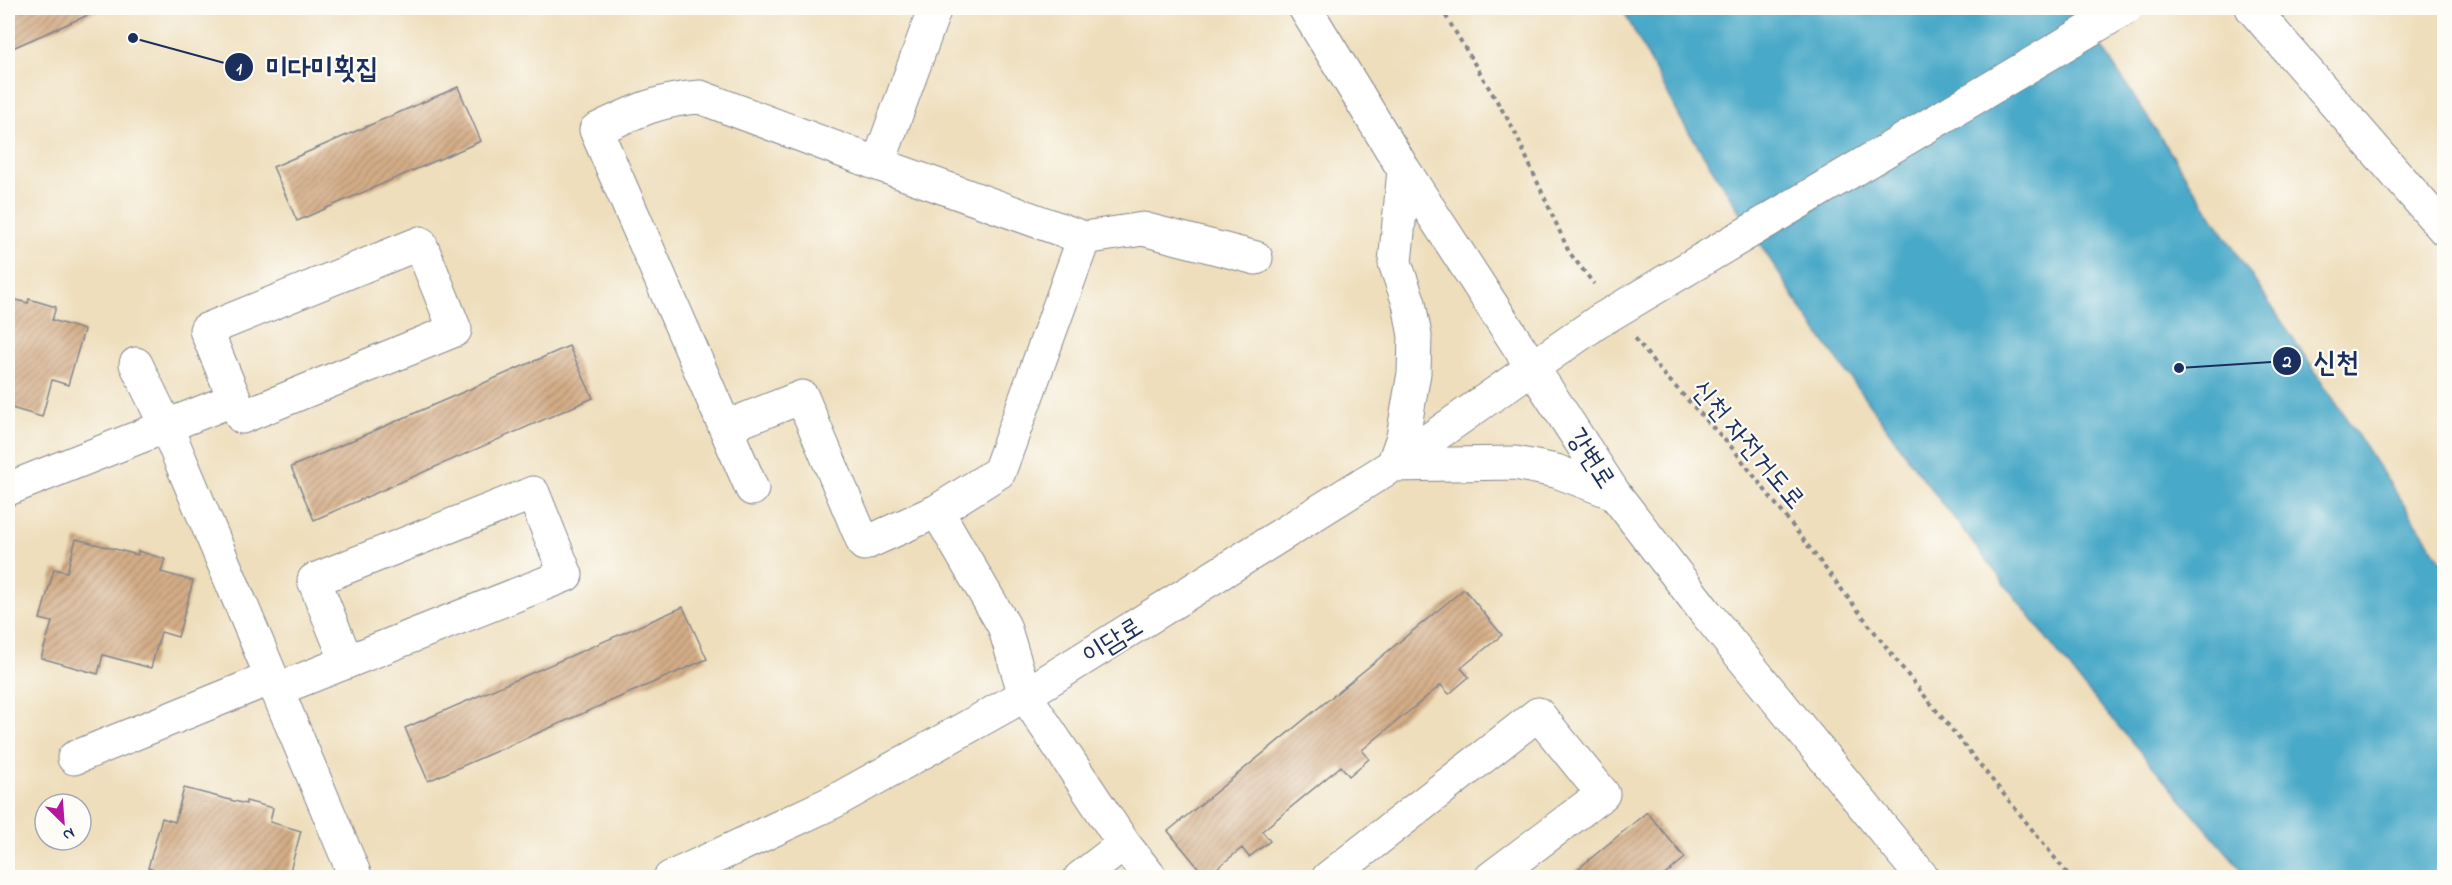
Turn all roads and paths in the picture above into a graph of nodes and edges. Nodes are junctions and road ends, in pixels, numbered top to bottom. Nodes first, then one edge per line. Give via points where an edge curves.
1 (935, 8) edge
2 (1305, 8) edge
3 (1441, 8) edge
4 (2127, 8) edge
5 (2252, 8) edge
6 (878, 164) junction
7 (1404, 170) junction
8 (2445, 229) edge
9 (1084, 238) junction
10 (1256, 258) dead end
11 (1596, 288) dead end
12 (1631, 333) dead end
13 (136, 364) dead end
14 (1533, 367) junction
15 (235, 399) junction
16 (166, 426) junction
17 (726, 427) junction
18 (1393, 465) junction
19 (8, 489) edge
20 (752, 489) dead end
21 (1614, 493) junction
22 (937, 511) junction
23 (347, 662) junction
24 (273, 684) junction
25 (1024, 695) junction
26 (74, 758) dead end
27 (1124, 844) junction
28 (356, 878) edge
29 (670, 878) edge
30 (1080, 878) edge
31 (1151, 878) edge
32 (1328, 878) edge
33 (1491, 878) edge
34 (1923, 878) edge
35 (2071, 878) edge

1 - 6 main road
2 - 7 main road, 강변로
3 - 11 path via 1513,128 1569,252
4 - 14 main road, 이담로, bridge via 1599,321
5 - 8 main road
6 - 9 main road
6 - 17 main road via 700,97 648,106 596,130
7 - 14 main road, 강변로
7 - 18 main road via 1395,263 1415,336 1414,373 1403,437
9 - 10 main road via 1143,229
9 - 22 main road via 999,472
12 - 35 path, 신천 자전거도로 via 1734,450
13 - 16 main road
14 - 18 main road, 이담로
14 - 21 main road, 강변로
15 - 15 main road via 206,330 420,243 455,330 242,417
15 - 16 main road
16 - 19 main road
16 - 24 main road
17 - 20 main road
17 - 22 main road via 802,397 864,544
18 - 21 main road via 1515,463 1556,471
18 - 25 main road, 이담로
21 - 34 main road, 강변로 via 1706,613
22 - 25 main road via 1004,626
23 - 23 main road via 314,580 533,493 566,575
23 - 24 main road
24 - 26 main road
24 - 28 main road
25 - 27 main road
25 - 29 main road, 이담로 via 833,802
27 - 30 main road
27 - 31 main road
32 - 33 main road via 1538,714 1603,794

